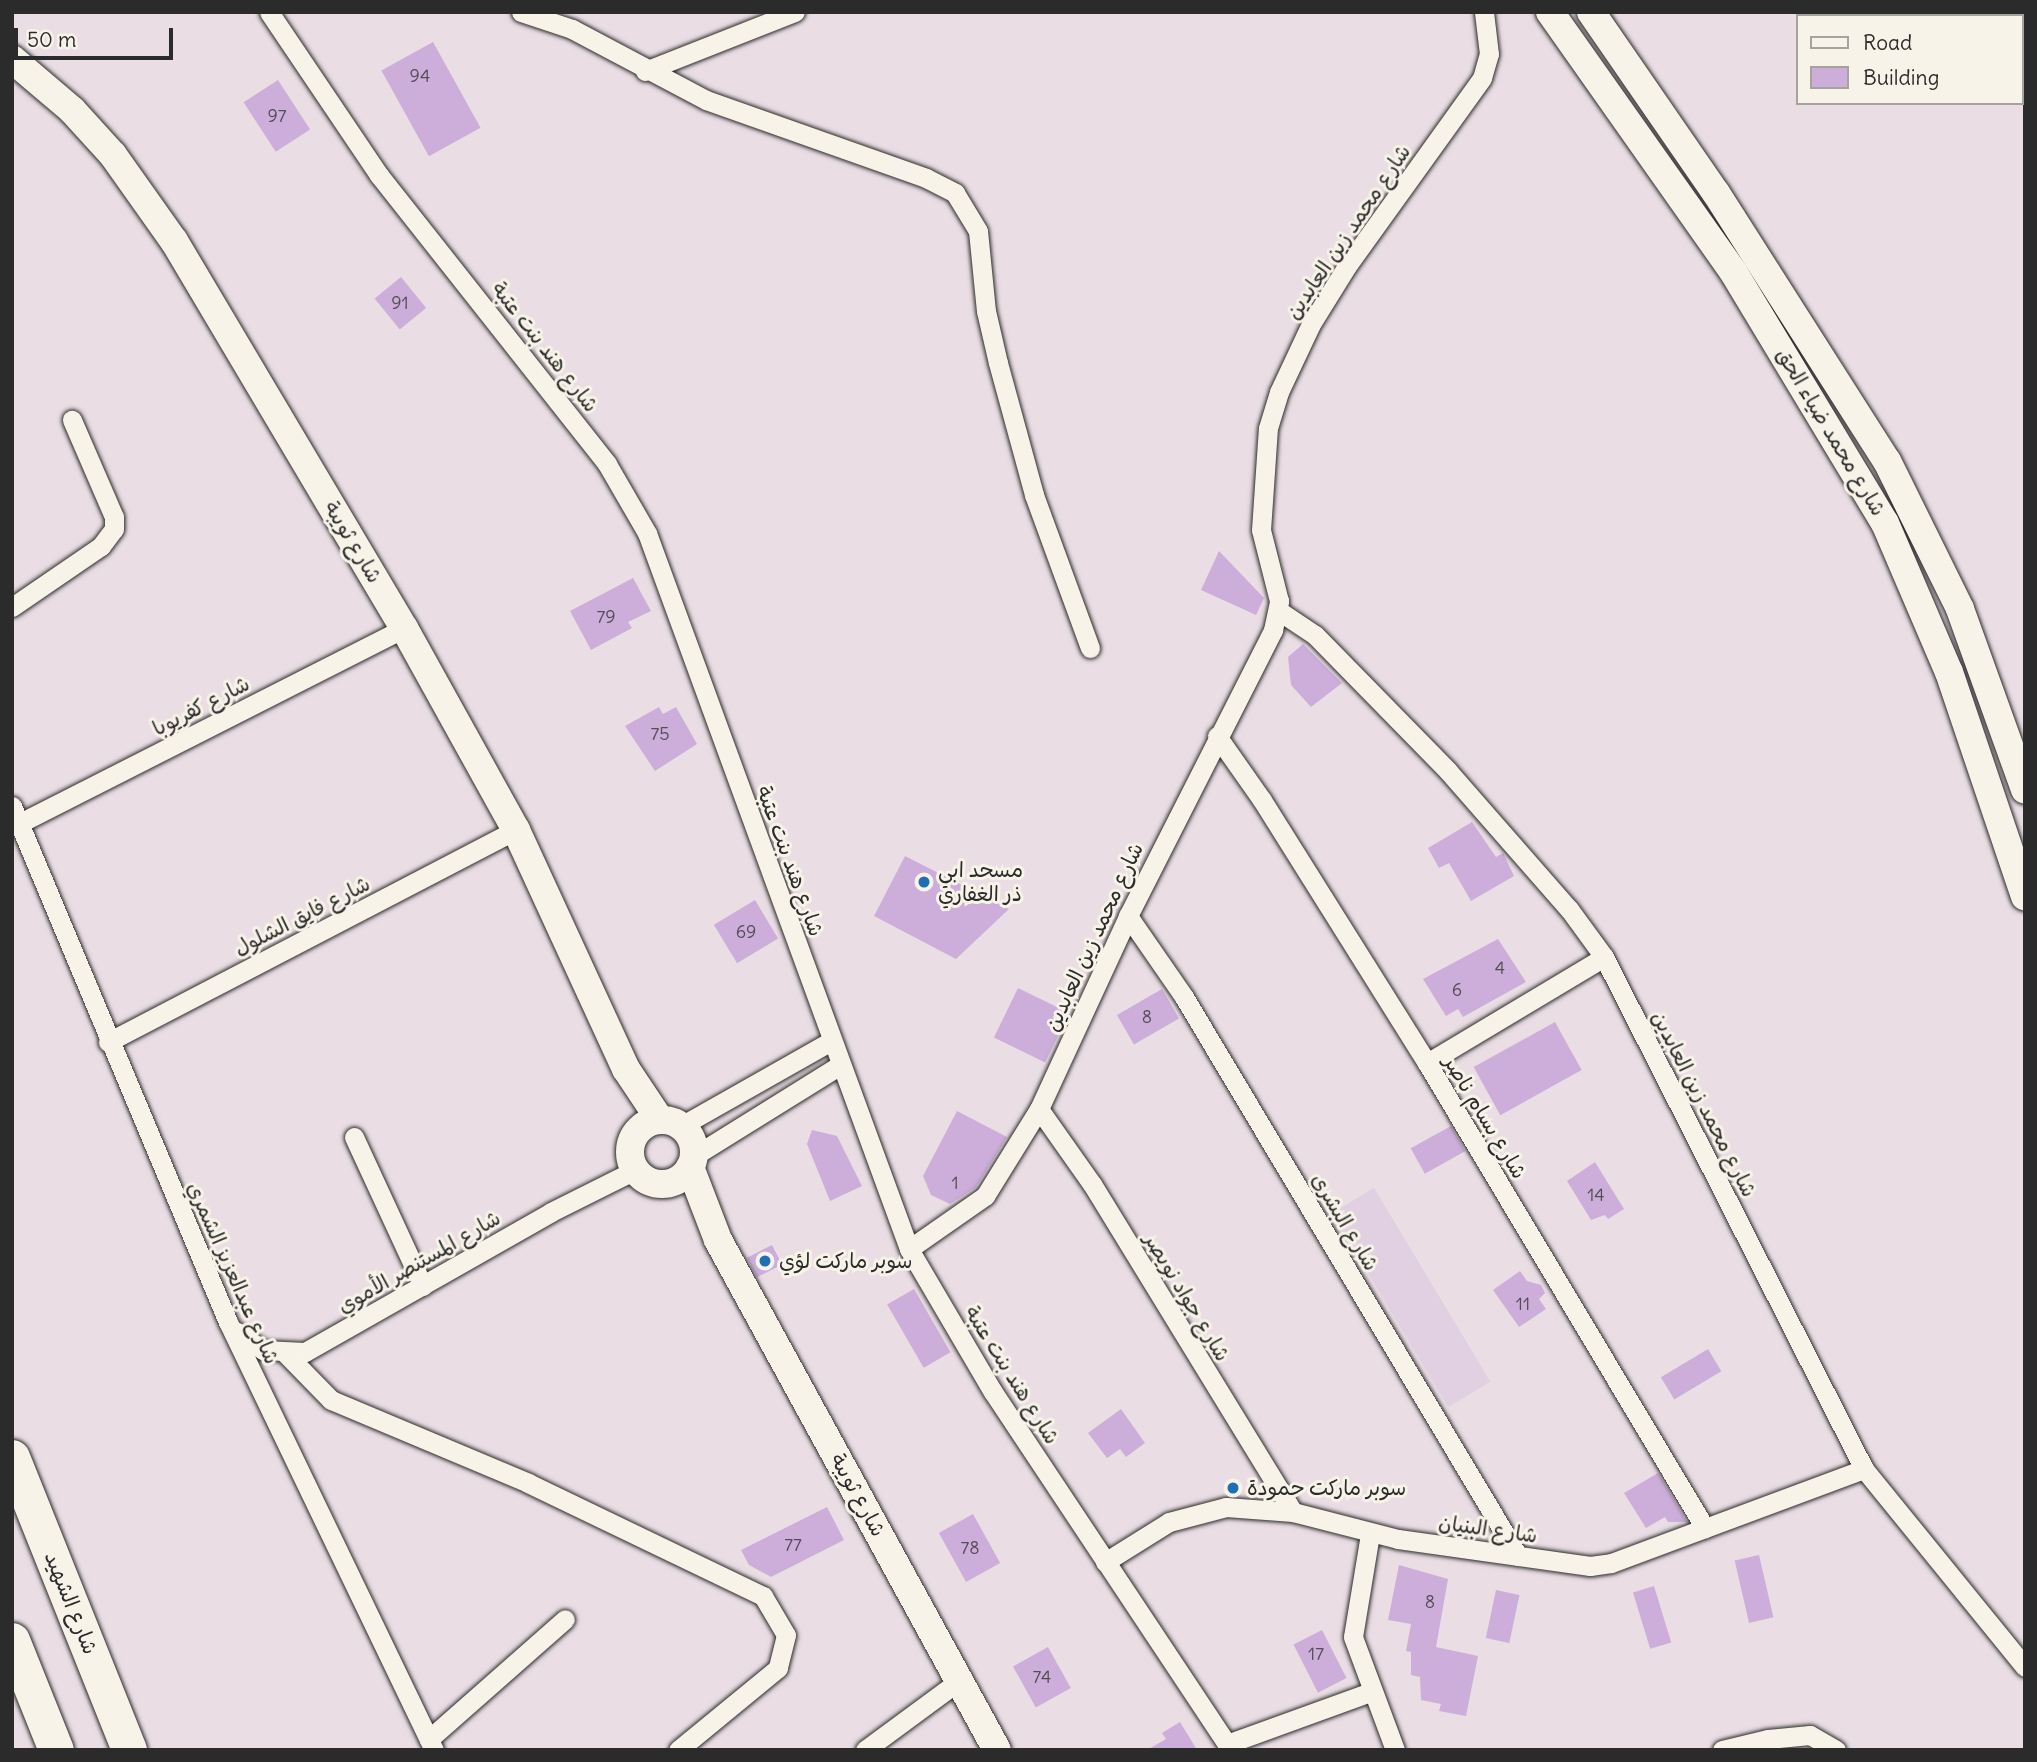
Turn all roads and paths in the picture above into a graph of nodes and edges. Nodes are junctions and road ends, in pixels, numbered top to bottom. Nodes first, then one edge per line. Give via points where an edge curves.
1 (269, 12) edge
2 (521, 12) edge
3 (795, 12) edge
4 (1484, 12) edge
5 (1550, 12) edge
6 (1591, 12) edge
7 (571, 21) edge
8 (13, 61) edge
9 (645, 71) junction
10 (72, 419) dead end
11 (12, 607) edge
12 (1279, 611) junction
13 (404, 628) junction
14 (1090, 648) dead end
15 (1217, 736) junction
16 (2025, 790) edge
17 (15, 815) edge
18 (516, 830) junction
19 (2025, 897) edge
20 (1128, 916) junction
21 (1604, 957) junction
22 (831, 1041) junction
23 (108, 1042) junction
24 (1427, 1063) junction
25 (840, 1065) junction
26 (626, 1069) junction
27 (1039, 1110) junction
28 (670, 1123) junction
29 (354, 1137) dead end
30 (633, 1137) junction
31 (692, 1161) junction
32 (635, 1170) junction
33 (664, 1184) junction
34 (718, 1240) junction
35 (909, 1248) junction
36 (423, 1286) junction
37 (228, 1322) junction
38 (286, 1354) junction
39 (12, 1457) edge
40 (1864, 1469) junction
41 (1293, 1512) junction
42 (1705, 1528) junction
43 (1370, 1534) junction
44 (1518, 1556) junction
45 (1105, 1562) junction
46 (565, 1619) dead end
47 (12, 1640) edge
48 (2025, 1667) edge
49 (960, 1680) junction
50 (1370, 1692) junction
51 (431, 1744) edge
52 (1229, 1747) edge
53 (1397, 1749) edge
54 (55, 1750) edge
55 (129, 1750) edge
56 (678, 1750) edge
57 (865, 1750) edge
58 (997, 1750) edge
59 (1722, 1750) edge
60 (1836, 1750) edge

1 - 22 street, شارع هند بنت عتبة via 379,175 607,464 647,533
2 - 7 street
3 - 9 street
4 - 12 street, شارع محمد زين العابدين via 1489,54 1482,78 1347,267 1311,324 1279,392 1268,428 1261,530
5 - 19 street, شارع محمد ضياء الحق via 1734,273 1879,511 1930,621
6 - 16 street, شارع محمد ضياء الحق via 1716,193 1887,461 1960,609
7 - 9 street
8 - 13 street, شارع ثويبة via 72,110 145,197
9 - 14 street via 747,117 926,178 955,193 970,211 978,231 986,311 1034,495
10 - 11 street via 114,517 114,529 101,546
12 - 15 street, شارع محمد زين العابدين
12 - 21 street, شارع محمد زين العابدين via 1315,635 1448,772 1569,909
13 - 17 street, شارع كفريوبا
13 - 18 street, شارع ثويبة
15 - 20 street, شارع محمد زين العابدين
15 - 24 street, شارع بسام ناصر via 1257,791
17 - 23 street, شارع عبدالعزيز الشمري
18 - 23 street, شارع فايق الشلول
18 - 26 street, شارع ثويبة
20 - 27 street, شارع محمد زين العابدين
20 - 44 street, شارع البشرى via 1191,1008
21 - 24 street
21 - 40 street, شارع محمد زين العابدين
22 - 25 street, شارع هند بنت عتبة
22 - 28 street
23 - 37 street, شارع عبدالعزيز الشمري
24 - 42 street, شارع بسام ناصر
25 - 31 street
25 - 35 street, شارع هند بنت عتبة
26 - 28 street, شارع ثويبة
26 - 30 street, شارع ثويبة
27 - 35 street, شارع محمد زين العابدين via 985,1196
27 - 41 street, شارع جواد نويصر via 1092,1184
28 - 30 street via 649,1122
28 - 31 street via 693,1145
29 - 36 street
30 - 32 street via 630,1148
31 - 33 street via 684,1175
31 - 34 street, شارع ثويبة
32 - 33 street via 643,1178
32 - 36 street, شارع المستنصر الأموي
33 - 34 street, شارع ثويبة
34 - 49 street, شارع ثويبة
35 - 45 street, شارع هند بنت عتبة via 988,1384
36 - 38 street, شارع المستنصر الأموي via 322,1345
37 - 38 street via 243,1339 263,1350
37 - 51 street, شارع عبدالعزيز الشمري
38 - 56 street via 331,1400 528,1483 763,1596 783,1625 783,1658 769,1678
39 - 55 highway, شارع الشهيد
40 - 42 street, شارع البنيان
40 - 48 street, شارع محمد زين العابدين
41 - 43 street, شارع البنيان
41 - 45 street, شارع البنيان via 1226,1507 1198,1512 1170,1522
42 - 44 street, شارع البنيان via 1611,1563 1590,1566
43 - 44 street, شارع البنيان
43 - 50 street via 1353,1624 1356,1651
45 - 52 street, شارع هند بنت عتبة
46 - 51 street
47 - 54 highway
49 - 57 street
49 - 58 street, شارع ثويبة
50 - 52 street
50 - 53 street
59 - 60 street via 1810,1735

